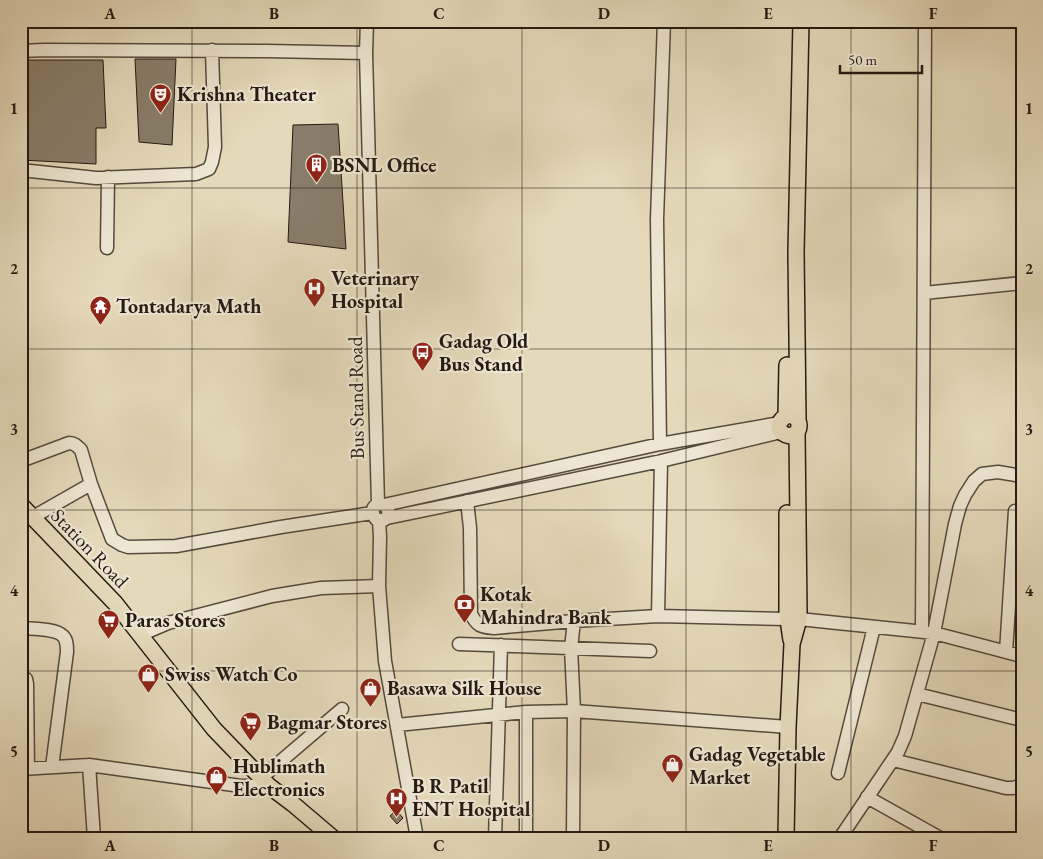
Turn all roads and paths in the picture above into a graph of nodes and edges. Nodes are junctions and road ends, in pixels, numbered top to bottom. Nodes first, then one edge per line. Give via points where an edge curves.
1 (367, 21) edge
2 (664, 21) edge
3 (790, 21) edge
4 (800, 21) edge
5 (925, 21) edge
6 (212, 50) junction
7 (21, 51) edge
8 (366, 53) junction
9 (21, 170) edge
10 (108, 177) junction
11 (107, 248) dead end
12 (1022, 283) edge
13 (924, 293) junction
14 (788, 427) junction
15 (660, 444) junction
16 (21, 461) edge
17 (661, 461) junction
18 (1022, 476) edge
19 (91, 484) junction
20 (467, 501) junction
21 (21, 505) edge
22 (1015, 511) dead end
23 (380, 512) junction
24 (33, 517) junction
25 (379, 586) junction
26 (658, 616) junction
27 (793, 619) junction
28 (574, 621) junction
29 (874, 627) junction
30 (21, 628) edge
31 (928, 632) junction
32 (140, 635) junction
33 (460, 644) dead end
34 (501, 645) junction
35 (571, 648) junction
36 (650, 651) dead end
37 (1006, 652) junction
38 (1022, 656) edge
39 (21, 675) edge
40 (917, 694) junction
41 (342, 709) dead end
42 (574, 711) junction
43 (526, 712) junction
44 (498, 715) junction
45 (1022, 720) edge
46 (397, 725) junction
47 (788, 727) junction
48 (893, 760) junction
49 (89, 766) junction
50 (52, 767) junction
51 (25, 769) edge
52 (838, 773) dead end
53 (265, 782) junction
54 (1022, 785) edge
55 (868, 797) junction
56 (94, 838) edge
57 (333, 838) edge
58 (417, 838) edge
59 (495, 838) edge
60 (526, 838) edge
61 (573, 838) edge
62 (786, 838) edge
63 (840, 838) edge
64 (940, 838) edge

1 - 8 street, Bus Stand Road
2 - 15 street via 657,219
3 - 14 main road
4 - 14 main road via 796,252
5 - 13 street
6 - 7 street
6 - 8 street
6 - 10 street via 215,147 209,169 196,174
8 - 23 street, Bus Stand Road
9 - 10 street
10 - 11 street
12 - 13 street
13 - 31 street
14 - 15 street
14 - 17 street
14 - 27 main road
15 - 23 street
16 - 19 street via 73,443 80,450
17 - 20 street
17 - 26 street
18 - 31 street via 998,472 982,474 965,495
19 - 23 street via 112,539 128,547 176,546
19 - 24 street
20 - 23 street
20 - 28 street via 471,614 476,622 484,628 494,628
21 - 24 main road, Station Road
22 - 37 street
23 - 25 street, Bus Stand Road
24 - 32 main road, Station Road via 115,603
25 - 32 street via 321,588 272,596 168,623
25 - 46 street, Bus Stand Road via 385,661
26 - 27 street
26 - 28 street
27 - 29 street
27 - 47 main road
28 - 35 street
29 - 31 street
29 - 52 street
30 - 50 street via 59,632 66,642 68,652
31 - 37 street
31 - 40 street
32 - 53 main road, Station Road via 214,729
33 - 34 street
34 - 35 street
34 - 44 street
35 - 36 street
35 - 42 street
37 - 38 street
39 - 51 street via 27,684
40 - 45 street
40 - 48 street via 905,736
41 - 53 street
42 - 43 street
42 - 47 street
42 - 61 street
43 - 44 street
43 - 60 street
44 - 46 street
44 - 59 street
46 - 58 street, Bus Stand Road
47 - 62 main road
48 - 54 street via 1006,788
48 - 55 street
49 - 50 street
49 - 53 street via 241,786
49 - 56 street
50 - 51 street
53 - 57 main road, Station Road
55 - 63 street
55 - 64 street

